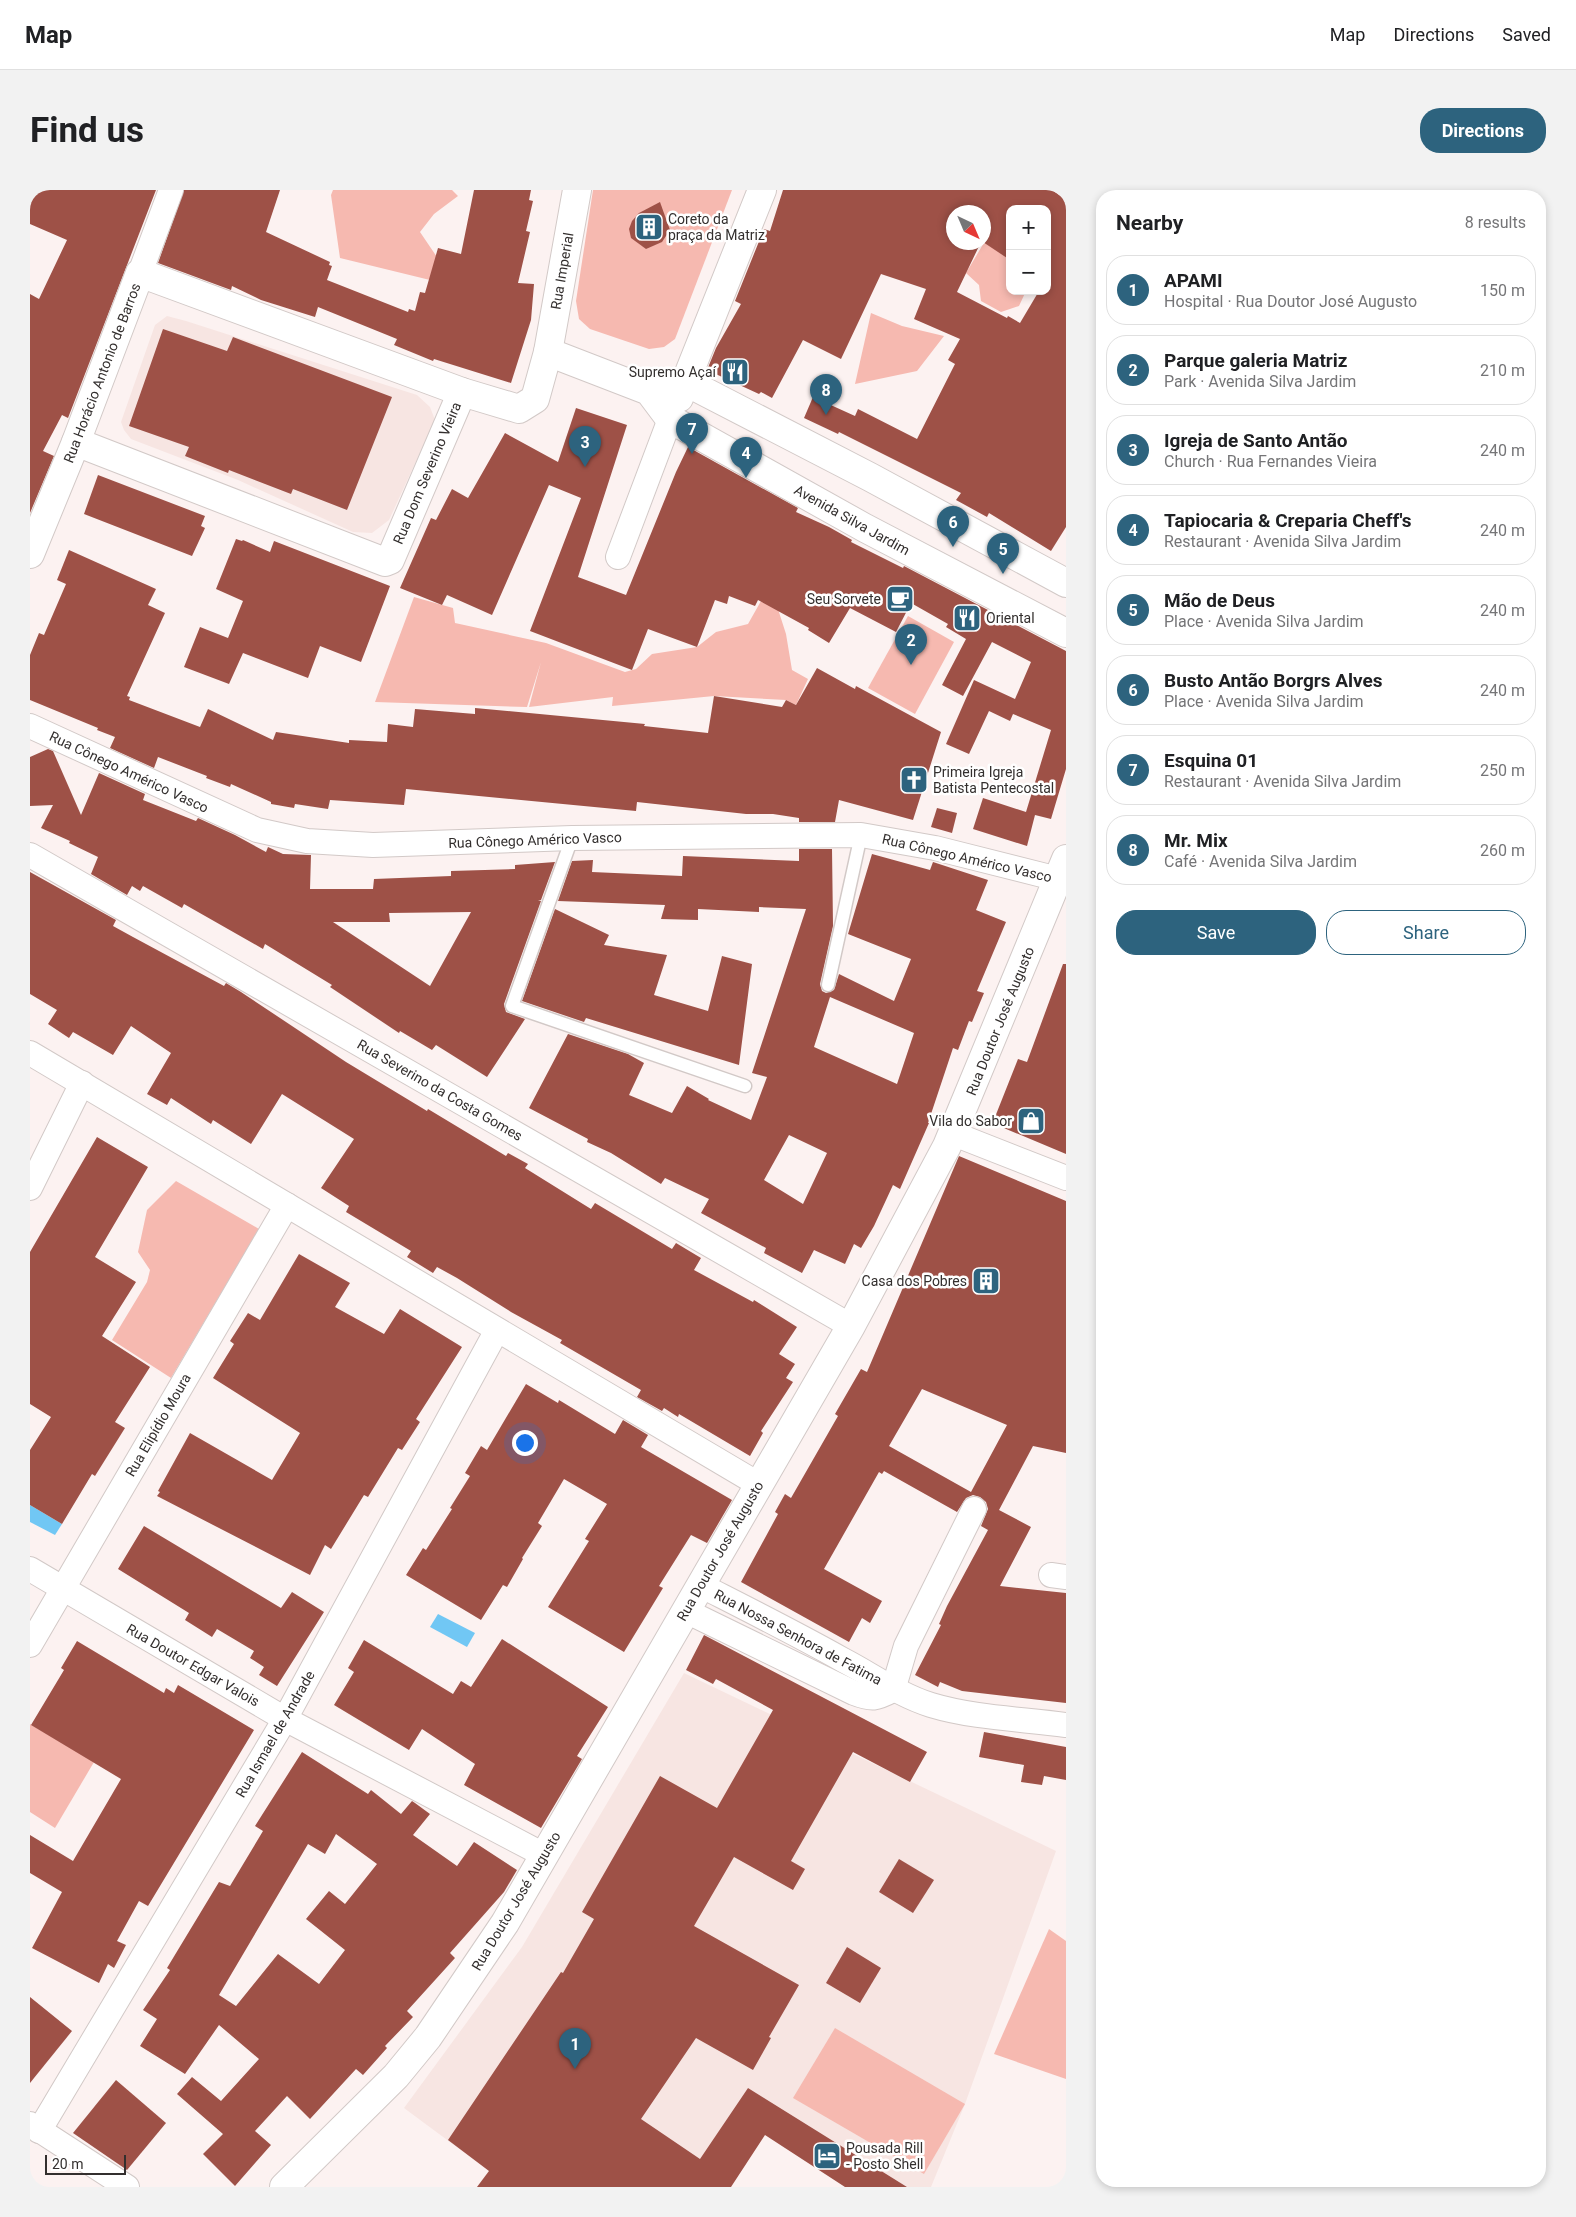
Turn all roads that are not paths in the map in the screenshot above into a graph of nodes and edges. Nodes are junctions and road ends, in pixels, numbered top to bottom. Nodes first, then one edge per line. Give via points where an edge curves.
1 (171, 190) edge
2 (577, 190) edge
3 (762, 190) edge
4 (140, 273) junction
5 (548, 352) junction
6 (686, 382) junction
7 (649, 391) junction
8 (462, 392) junction
9 (670, 419) junction
10 (76, 442) junction
11 (30, 554) edge
12 (618, 557) dead end
13 (1066, 583) edge
14 (1066, 634) edge
15 (30, 726) edge
16 (861, 835) junction
17 (572, 838) junction
18 (30, 855) edge
19 (1062, 869) edge
20 (828, 985) dead end
21 (30, 1053) edge
22 (82, 1083) junction
23 (745, 1086) dead end
24 (954, 1134) junction
25 (1066, 1178) edge
26 (30, 1188) edge
27 (287, 1205) junction
28 (851, 1326) junction
29 (498, 1330) junction
30 (758, 1484) junction
31 (974, 1508) dead end
32 (30, 1569) edge
33 (702, 1586) junction
34 (62, 1588) junction
35 (686, 1611) junction
36 (30, 1645) edge
37 (894, 1690) junction
38 (286, 1719) junction
39 (1066, 1725) edge
40 (544, 1855) junction
41 (35, 2127) edge
42 (126, 2187) edge
43 (284, 2187) edge

1 - 4 street, Rua Horácio Antonio de Barros
2 - 5 main road, Rua Imperial
3 - 6 main road
4 - 8 main road, Rua Dom Severino Vieira
4 - 10 main road, Rua Horácio Antonio de Barros
5 - 7 main road
5 - 8 main road, Rua Imperial via 535,399 519,409
6 - 7 main road
6 - 9 main road
6 - 13 main road
7 - 9 main road, Avenida Silva Jardim
8 - 10 main road, Rua Dom Severino Vieira via 390,560 385,562
9 - 12 street
9 - 14 main road, Avenida Silva Jardim via 865,528
10 - 11 main road, Rua Horácio Antonio de Barros
15 - 17 street, Rua Cônego Américo Vasco via 256,830 307,842 373,845
16 - 17 street, Rua Cônego Américo Vasco
16 - 19 street, Rua Cônego Américo Vasco
16 - 20 lane
17 - 23 lane via 512,1006
18 - 28 street, Rua Severino da Costa Gomes
19 - 24 main road, Rua Doutor José Augusto
21 - 22 street
22 - 26 street
22 - 27 street
24 - 25 street
24 - 28 main road, Rua Doutor José Augusto
27 - 29 street
27 - 34 street, Rua Elipídio Moura
28 - 30 main road, Rua Doutor José Augusto
29 - 30 street
29 - 38 street, Rua Ismael de Andrade
30 - 33 main road, Rua Doutor José Augusto
31 - 37 street via 906,1646
32 - 34 street, Rua Doutor Edgar Valois
33 - 35 main road, Rua Doutor José Augusto
33 - 37 street, Rua Nossa Senhora de Fatima via 799,1635
34 - 36 street, Rua Elipídio Moura
34 - 38 street, Rua Doutor Edgar Valois
35 - 37 street, Rua Nossa Senhora de Fatima via 854,1693 878,1698
35 - 40 main road, Rua Doutor José Augusto
37 - 39 street, Rua Nossa Senhora de Fatima via 931,1705 974,1714
38 - 40 street, Rua Doutor Edgar Valois
38 - 41 street, Rua Ismael de Andrade
40 - 43 main road, Rua Doutor José Augusto via 505,1923 428,2037 396,2076
41 - 42 street

